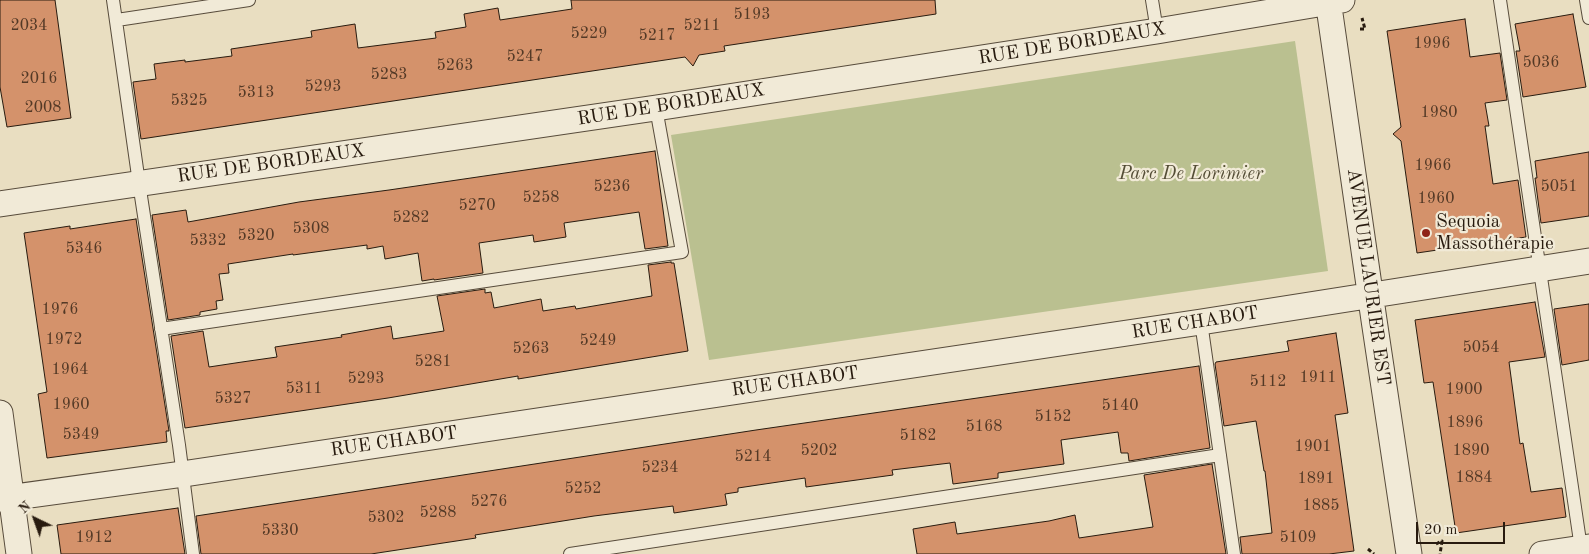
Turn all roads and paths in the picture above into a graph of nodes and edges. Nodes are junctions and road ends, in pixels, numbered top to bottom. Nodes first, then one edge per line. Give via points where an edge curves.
1 (114, 0) edge
2 (249, 0) edge
3 (1152, 0) edge
4 (1500, 0) edge
5 (1586, 0) edge
6 (1333, 1) edge
7 (1589, 18) edge
8 (117, 20) junction
9 (1157, 31) junction
10 (656, 108) junction
11 (139, 183) junction
12 (0, 204) edge
13 (1589, 261) edge
14 (1539, 268) junction
15 (1370, 296) junction
16 (1200, 322) junction
17 (161, 329) junction
18 (0, 413) edge
19 (1220, 455) junction
20 (183, 474) junction
21 (6, 498) edge
22 (1585, 548) edge
23 (1368, 549) dead end
24 (19, 554) edge
25 (193, 554) edge
26 (570, 554) edge
27 (1234, 554) edge
28 (1374, 554) edge
29 (1409, 554) edge
30 (1542, 554) edge

1 - 8 lane
2 - 8 lane
3 - 9 lane
4 - 14 lane
5 - 7 lane
6 - 9 street, RUE DE BORDEAUX
6 - 15 street, AVENUE LAURIER EST
8 - 11 lane
9 - 10 street, RUE DE BORDEAUX
10 - 11 street, RUE DE BORDEAUX
10 - 17 lane via 682,252
11 - 12 street, RUE DE BORDEAUX
11 - 17 lane
13 - 14 street, RUE CHABOT
14 - 15 street, RUE CHABOT
14 - 22 lane
15 - 16 street, RUE CHABOT
15 - 29 street, AVENUE LAURIER EST
16 - 19 lane
16 - 20 street, RUE CHABOT
17 - 20 lane
18 - 21 street
19 - 26 lane
19 - 27 lane
20 - 21 street, RUE CHABOT
20 - 25 lane
21 - 24 street
22 - 30 street
23 - 28 path

